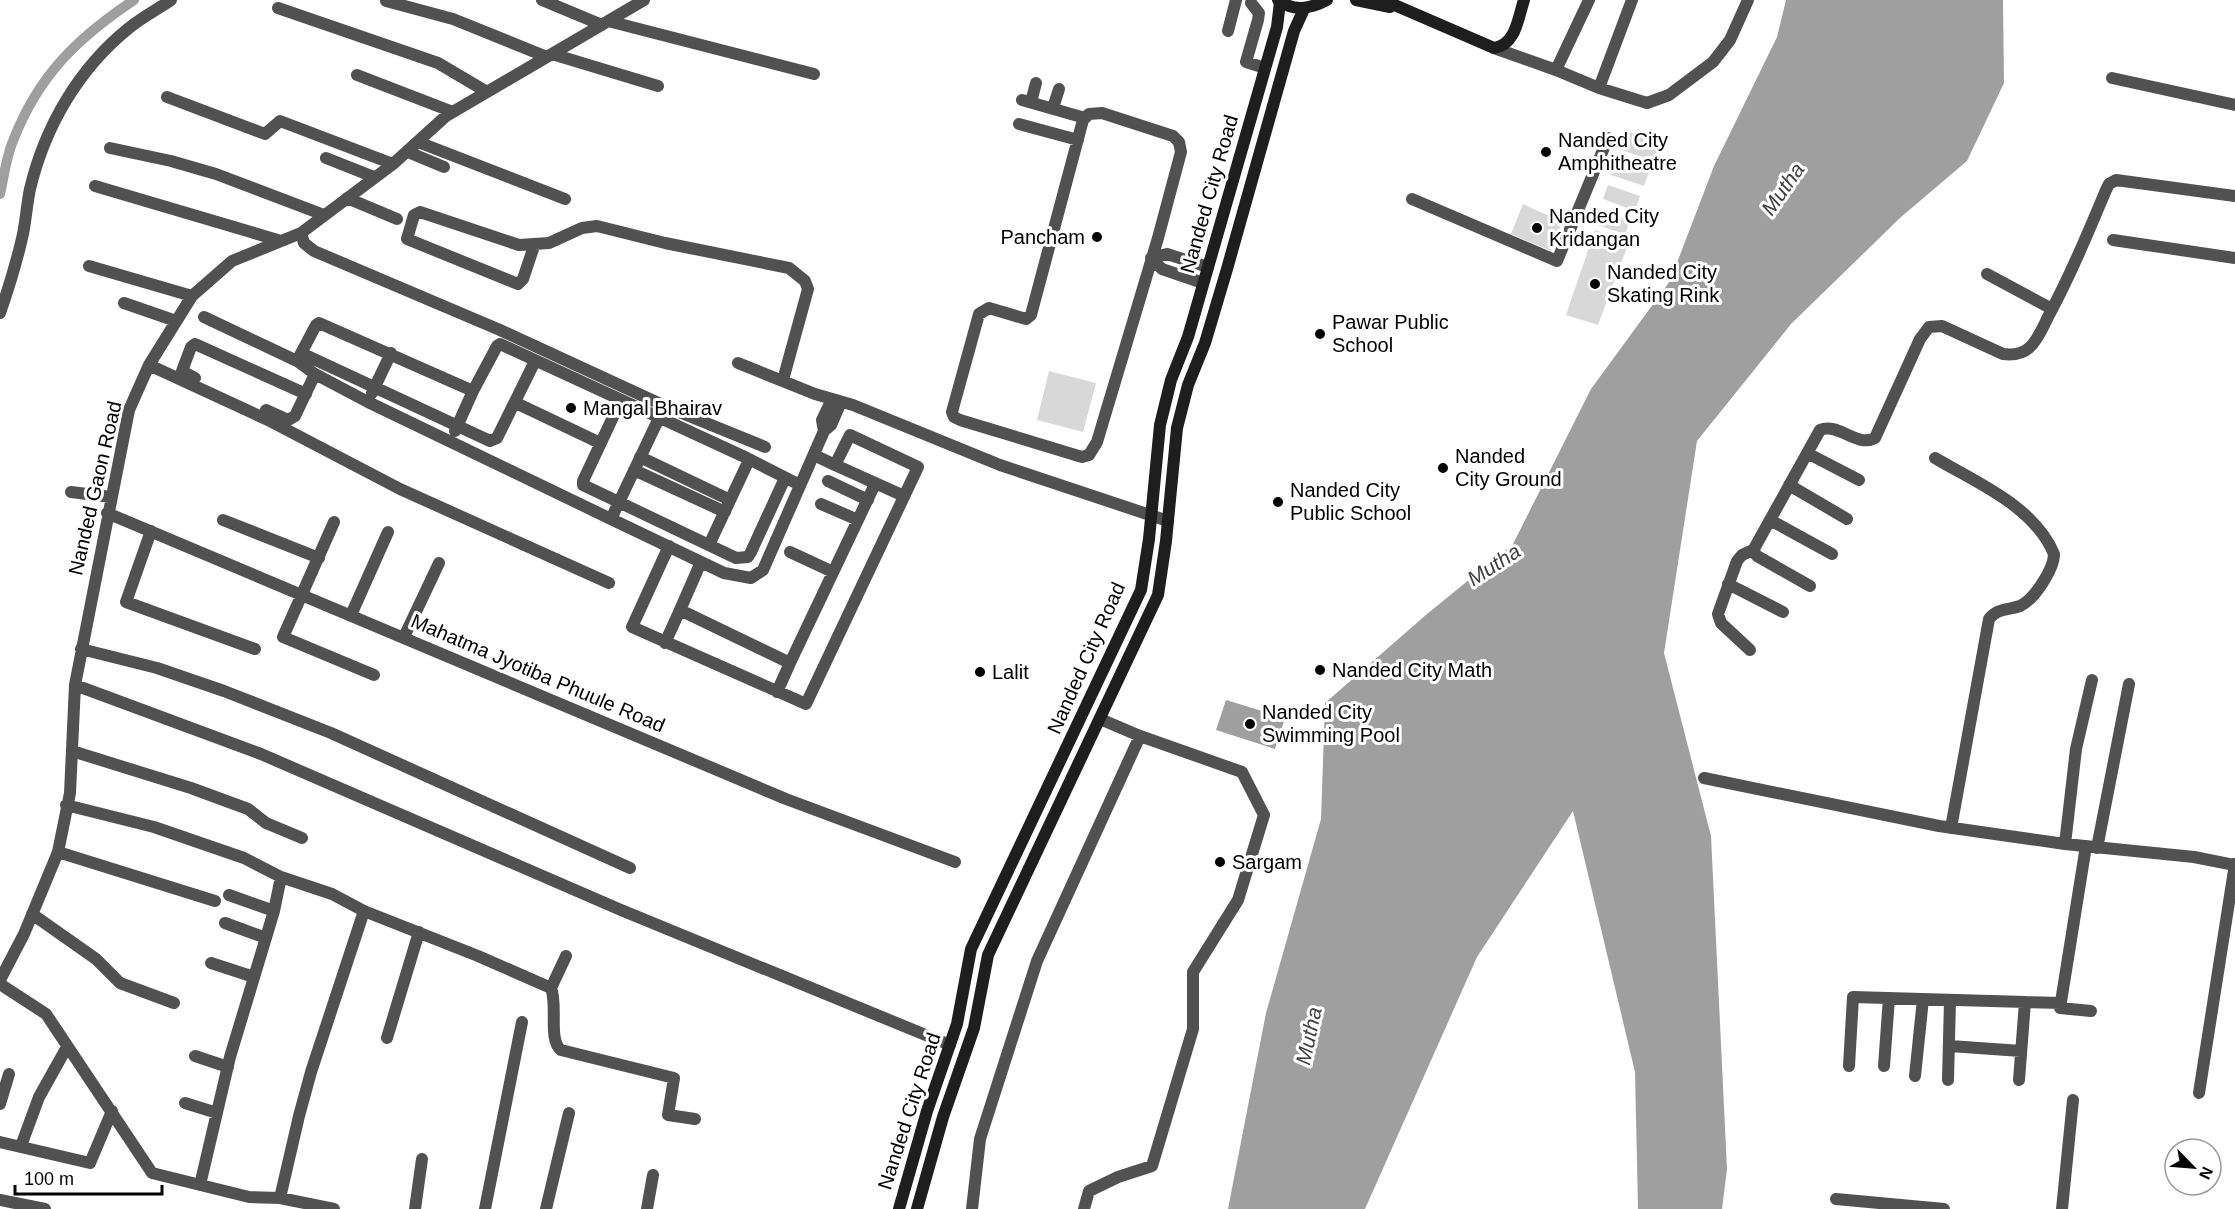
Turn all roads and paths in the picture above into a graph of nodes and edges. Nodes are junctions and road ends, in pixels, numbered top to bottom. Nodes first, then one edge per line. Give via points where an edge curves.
1 (171, 0) edge
2 (542, 0) edge
3 (644, 0) edge
4 (1236, 0) edge
5 (1327, 0) edge
6 (1356, 0) edge
7 (1383, 0) edge
8 (1524, 0) edge
9 (1589, 0) edge
10 (1632, 0) edge
11 (1748, 0) edge
12 (386, 1) edge
13 (1279, 1) edge
14 (1251, 3) dead end
15 (278, 8) dead end
16 (1304, 9) junction
17 (1400, 9) junction
18 (605, 23) junction
19 (1227, 31) dead end
20 (1494, 48) junction
21 (549, 55) junction
22 (1265, 68) junction
23 (1556, 70) junction
24 (814, 74) dead end
25 (357, 75) dead end
26 (2112, 78) dead end
27 (1036, 83) dead end
28 (658, 86) dead end
29 (1599, 88) junction
30 (1059, 89) dead end
31 (487, 92) junction
32 (167, 98) dead end
33 (2235, 105) edge
34 (1053, 108) junction
35 (453, 112) junction
36 (1085, 118) junction
37 (1019, 123) dead end
38 (1608, 138) dead end
39 (1078, 140) junction
40 (418, 142) junction
41 (110, 148) dead end
42 (408, 152) junction
43 (326, 158) dead end
44 (393, 164) junction
45 (444, 167) dead end
46 (374, 177) junction
47 (95, 186) dead end
48 (2235, 196) edge
49 (347, 198) junction
50 (565, 199) dead end
51 (1412, 199) dead end
52 (324, 215) junction
53 (397, 219) dead end
54 (301, 233) junction
55 (2113, 240) dead end
56 (281, 241) junction
57 (534, 246) junction
58 (1151, 258) junction
59 (2235, 258) edge
60 (88, 266) dead end
61 (1208, 267) junction
62 (1987, 274) dead end
63 (1203, 283) junction
64 (192, 296) junction
65 (124, 303) dead end
66 (2052, 309) junction
67 (0, 313) edge
68 (204, 317) dead end
69 (176, 321) junction
70 (391, 353) junction
71 (299, 357) junction
72 (535, 361) junction
73 (738, 363) dead end
74 (149, 365) junction
75 (315, 374) junction
76 (783, 380) junction
77 (375, 387) junction
78 (473, 391) junction
79 (306, 394) junction
80 (621, 400) junction
81 (837, 401) junction
82 (368, 402) junction
83 (516, 403) junction
84 (659, 418) junction
85 (458, 425) junction
86 (450, 442) junction
87 (600, 443) junction
88 (765, 447) dead end
89 (1807, 453) junction
90 (814, 455) junction
91 (640, 457) junction
92 (1935, 458) dead end
93 (749, 459) junction
94 (835, 465) junction
95 (634, 470) junction
96 (785, 478) junction
97 (1859, 480) dead end
98 (828, 482) dead end
99 (875, 484) junction
100 (800, 485) junction
101 (1789, 486) junction
102 (71, 492) dead end
103 (111, 496) junction
104 (904, 496) junction
105 (730, 500) junction
106 (868, 500) junction
107 (619, 501) junction
108 (821, 504) dead end
109 (725, 512) junction
110 (107, 513) junction
111 (1151, 517) junction
112 (611, 519) junction
113 (1847, 519) dead end
114 (223, 520) dead end
115 (858, 520) junction
116 (1770, 520) junction
117 (1168, 521) junction
118 (334, 522) dead end
119 (151, 531) junction
120 (388, 532) dead end
121 (709, 544) junction
122 (669, 546) junction
123 (1754, 550) junction
124 (790, 552) dead end
125 (1832, 554) dead end
126 (318, 558) junction
127 (701, 562) junction
128 (439, 563) dead end
129 (833, 572) junction
130 (609, 583) dead end
131 (1728, 584) junction
132 (1810, 586) dead end
133 (302, 595) junction
134 (680, 610) junction
135 (1783, 612) dead end
136 (351, 615) junction
137 (404, 637) junction
138 (665, 643) junction
139 (81, 649) junction
140 (255, 649) dead end
141 (1750, 650) dead end
142 (790, 663) junction
143 (374, 675) dead end
144 (2092, 680) dead end
145 (2129, 684) dead end
146 (75, 685) junction
147 (777, 692) junction
148 (1100, 719) junction
149 (1140, 736) junction
150 (72, 751) junction
151 (1704, 778) dead end
152 (66, 805) junction
153 (1951, 828) junction
154 (302, 838) dead end
155 (2065, 844) junction
156 (2092, 847) junction
157 (58, 852) junction
158 (955, 862) dead end
159 (2235, 864) edge
160 (630, 868) dead end
161 (281, 877) junction
162 (229, 895) dead end
163 (215, 901) dead end
164 (274, 911) junction
165 (364, 911) junction
166 (32, 914) junction
167 (225, 923) dead end
168 (419, 932) junction
169 (266, 938) junction
170 (566, 956) dead end
171 (211, 963) dead end
172 (254, 977) junction
173 (966, 978) junction
174 (983, 980) junction
175 (0, 982) edge
176 (551, 988) junction
177 (1889, 998) junction
178 (1923, 999) junction
179 (1950, 1000) junction
180 (174, 1002) dead end
181 (2025, 1002) junction
182 (2061, 1003) junction
183 (2091, 1011) dead end
184 (522, 1022) dead end
185 (387, 1038) dead end
186 (950, 1045) junction
187 (1950, 1046) junction
188 (67, 1047) junction
189 (2021, 1051) junction
190 (195, 1056) dead end
191 (1849, 1066) dead end
192 (1884, 1066) dead end
193 (228, 1067) junction
194 (9, 1074) dead end
195 (1915, 1076) dead end
196 (1948, 1080) dead end
197 (2019, 1080) dead end
198 (2199, 1093) dead end
199 (2073, 1100) dead end
200 (185, 1103) dead end
201 (0, 1104) edge
202 (112, 1111) junction
203 (217, 1113) junction
204 (570, 1113) dead end
205 (695, 1119) dead end
206 (0, 1142) edge
207 (21, 1146) junction
208 (422, 1159) dead end
209 (653, 1175) dead end
210 (200, 1185) junction
211 (1836, 1199) dead end
212 (0, 1200) edge
213 (276, 1201) edge
214 (45, 1209) edge
215 (334, 1209) edge
216 (415, 1209) edge
217 (485, 1209) edge
218 (546, 1209) edge
219 (647, 1209) edge
220 (899, 1209) edge
221 (917, 1209) edge
222 (972, 1209) edge
223 (1084, 1209) edge
224 (1944, 1209) edge
225 (2062, 1209) edge

1 - 67 street via 110,45 76,84 56,118 40,154 16,264
2 - 18 street
3 - 18 street, Nanded Gaon Road
4 - 19 street
5 - 16 street
6 - 17 street
7 - 17 street
8 - 20 street via 1512,38 1508,44
9 - 23 street
10 - 29 street
11 - 29 street via 1730,40 1713,62 1669,95 1647,103
12 - 21 street via 453,19
13 - 16 street, Nanded City Road
13 - 22 street, Nanded City Road via 1277,27
14 - 22 street via 1259,13 1246,62
15 - 31 street via 438,63
16 - 117 street, Nanded City Road via 1294,31 1227,269 1188,385 1178,428
17 - 20 street
18 - 21 street, Nanded Gaon Road
18 - 24 street
20 - 23 street
21 - 28 street
21 - 31 street, Nanded Gaon Road
22 - 61 street, Nanded City Road
23 - 29 street
25 - 35 street
26 - 33 street
27 - 34 street via 1027,101
30 - 34 street
31 - 35 street, Nanded Gaon Road
32 - 44 street via 265,134 280,121
34 - 36 street
35 - 40 street, Nanded Gaon Road
36 - 39 street
36 - 58 street via 1102,113 1173,136 1179,142 1181,152
37 - 39 street
38 - 51 street via 1557,261
39 - 58 street via 1031,315 1026,319 989,308 979,315 952,412 954,417 1082,457 1089,455 1097,442
40 - 42 street, Nanded Gaon Road
40 - 50 street
41 - 52 street via 216,174
42 - 44 street, Nanded Gaon Road
42 - 45 street
43 - 46 street
44 - 46 street, Nanded Gaon Road
46 - 49 street, Nanded Gaon Road
47 - 56 street
48 - 66 street via 2116,180 2109,183
49 - 52 street, Nanded Gaon Road
49 - 53 street
52 - 54 street, Nanded Gaon Road
54 - 56 street, Nanded Gaon Road
54 - 88 street via 304,243 314,250
55 - 59 street
56 - 64 street, Nanded Gaon Road via 232,261
57 - 57 street via 519,245 420,212 414,215 406,239 518,284
57 - 76 street via 597,226 789,268 805,280 808,290
58 - 61 street via 1167,254
58 - 63 street via 1162,269
60 - 64 street
61 - 63 street, Nanded City Road
62 - 66 street
63 - 111 street, Nanded City Road via 1160,425
64 - 69 street, Nanded Gaon Road
65 - 69 street
66 - 89 street via 2028,350 2010,355 1942,326 1929,327 1875,438 1864,441 1824,428
68 - 71 street
69 - 74 street, Nanded Gaon Road
70 - 71 street via 319,323
70 - 77 street
70 - 78 street
71 - 75 street
71 - 77 street
72 - 78 street via 498,345
72 - 80 street
72 - 83 street
73 - 76 street
74 - 103 street, Nanded Gaon Road via 129,410
74 - 130 street via 268,420 400,489
75 - 79 street
75 - 82 street
76 - 81 street
77 - 82 street
77 - 85 street
78 - 85 street
79 - 79 street via 295,416 288,420 184,374 182,368 191,347 197,344
80 - 84 street
80 - 87 street
81 - 90 street via 831,425 824,431
81 - 111 street via 1000,465
82 - 86 street
83 - 85 street via 493,441
83 - 87 street
84 - 91 street
84 - 93 street
85 - 86 street
86 - 112 street
87 - 107 street via 583,484
89 - 97 street
89 - 101 street
90 - 94 street
90 - 100 street
91 - 95 street
91 - 105 street
92 - 153 street via 2024,514 2054,554 2052,567 2028,601 1997,612 1989,619
93 - 96 street
93 - 105 street
94 - 99 street
94 - 104 street via 850,435 918,465
95 - 107 street
95 - 109 street
96 - 100 street
96 - 121 street via 748,557 736,558
98 - 106 street
99 - 104 street
99 - 106 street
100 - 127 street via 758,575 751,578 724,573
101 - 113 street
101 - 116 street
102 - 103 street
103 - 110 street, Nanded Gaon Road
104 - 147 street via 806,704
105 - 109 street
106 - 115 street
107 - 112 street
107 - 121 street
108 - 115 street
109 - 121 street
110 - 119 street, Mahatma Jyotiba Phuule Road
110 - 139 street, Nanded Gaon Road
111 - 117 street
111 - 173 street, Nanded City Road via 1141,590 971,949
112 - 122 street
114 - 126 street
115 - 129 street
116 - 123 street
116 - 125 street
117 - 148 street, Nanded City Road via 1158,595
118 - 126 street
119 - 133 street, Mahatma Jyotiba Phuule Road
119 - 140 street via 126,602
120 - 136 street
122 - 127 street
122 - 138 street via 632,626
123 - 131 street via 1740,557
123 - 132 street via 1757,556
124 - 129 street
126 - 133 street
127 - 134 street
128 - 137 street
129 - 142 street
131 - 135 street
131 - 141 street via 1719,618
133 - 136 street, Mahatma Jyotiba Phuule Road
133 - 143 street via 283,637
134 - 138 street
134 - 142 street
136 - 137 street, Mahatma Jyotiba Phuule Road
137 - 158 street, Mahatma Jyotiba Phuule Road via 786,799
138 - 147 street
139 - 146 street, Nanded Gaon Road
139 - 160 street via 157,668 225,691 320,729
142 - 147 street
144 - 155 street via 2076,749
145 - 156 street
146 - 150 street, Nanded Gaon Road
146 - 186 street via 261,754 621,910
148 - 149 street
148 - 174 street, Nanded City Road via 988,955
149 - 222 street via 1037,961 980,1139
149 - 223 street via 1242,772 1264,815 1238,900 1193,972 1193,1029 1152,1166 1089,1191
150 - 152 street, Nanded Gaon Road
150 - 154 street via 248,809 266,823
151 - 153 street
152 - 157 street, Nanded Gaon Road
152 - 161 street via 154,827 244,858
153 - 155 street
155 - 156 street
156 - 159 street
156 - 182 street
157 - 163 street
157 - 166 street, Nanded Gaon Road
159 - 198 street
161 - 164 street
161 - 165 street via 332,894
162 - 164 street
164 - 169 street
165 - 168 street
165 - 213 street via 311,1072
166 - 175 street, Nanded Gaon Road
166 - 180 street via 96,959 120,983
167 - 169 street
168 - 176 street
168 - 185 street
169 - 172 street
170 - 176 street
171 - 172 street
172 - 193 street
173 - 174 street
173 - 186 street, Nanded City Road
174 - 221 street, Nanded City Road via 974,1028
175 - 188 street via 46,1014
176 - 205 street via 557,1047 674,1078 668,1115
177 - 178 street
177 - 191 street via 1853,997
177 - 192 street
178 - 179 street
178 - 195 street
179 - 181 street
179 - 187 street
181 - 182 street
181 - 189 street
182 - 183 street via 2060,1008
184 - 217 street
186 - 220 street, Nanded City Road
187 - 189 street
187 - 196 street
188 - 202 street
188 - 207 street via 39,1097
189 - 197 street
190 - 193 street
193 - 203 street
194 - 201 street
199 - 225 street
200 - 203 street
202 - 207 street via 90,1163
202 - 210 street via 153,1173
203 - 210 street
204 - 218 street
206 - 207 street
208 - 216 street
209 - 219 street
210 - 213 street
211 - 224 street
212 - 214 street
213 - 215 street

